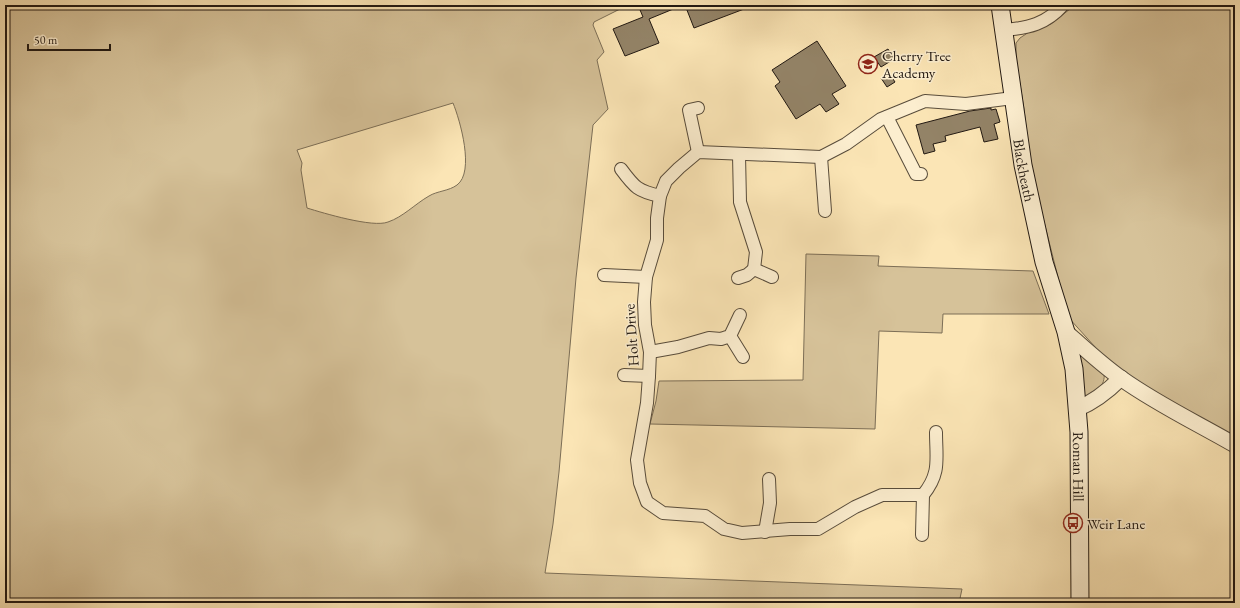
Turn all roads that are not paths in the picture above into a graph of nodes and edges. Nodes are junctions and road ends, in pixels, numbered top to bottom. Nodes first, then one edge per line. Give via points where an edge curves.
1 (1000, 5) edge
2 (1064, 5) edge
3 (1004, 30) junction
4 (1013, 98) junction
5 (698, 108) dead end
6 (888, 117) junction
7 (698, 152) junction
8 (739, 155) junction
9 (821, 157) junction
10 (621, 169) dead end
11 (915, 174) dead end
12 (660, 196) junction
13 (825, 211) dead end
14 (754, 269) junction
15 (604, 275) dead end
16 (646, 277) junction
17 (772, 277) dead end
18 (738, 278) dead end
19 (740, 315) dead end
20 (1066, 332) junction
21 (730, 336) junction
22 (650, 352) junction
23 (743, 357) dead end
24 (624, 375) dead end
25 (649, 376) junction
26 (1121, 378) junction
27 (1078, 409) junction
28 (936, 432) dead end
29 (1235, 445) edge
30 (769, 479) dead end
31 (923, 495) junction
32 (765, 532) junction
33 (922, 535) dead end
34 (1080, 603) edge

1 - 3 main road, Blackheath
2 - 3 street via 1048,19 1033,26
3 - 4 main road, Blackheath
4 - 6 street via 966,104 925,102
4 - 20 main road, Blackheath via 1023,166 1042,255
5 - 7 street via 689,110
6 - 9 street
6 - 11 street
7 - 8 street
7 - 12 street, Holt Drive via 666,181
8 - 9 street
8 - 14 street via 740,202 756,252
9 - 13 street
10 - 12 street via 643,192
12 - 16 street, Holt Drive via 657,240
14 - 17 street
14 - 18 street via 748,275
15 - 16 street
16 - 22 street, Holt Drive via 645,325
19 - 21 street
20 - 26 street
20 - 27 main road, Roman Hill via 1074,369
21 - 22 street via 721,339 709,338
21 - 23 street
22 - 25 street, Holt Drive
24 - 25 street
25 - 32 street, Holt Drive via 647,403 636,460 640,484 647,502 663,513 705,516 724,528 742,533
26 - 27 street via 1090,404
26 - 29 street
27 - 34 main road, Roman Hill
28 - 31 street via 937,467 932,484
30 - 32 street via 770,503
31 - 32 street, Holt Drive via 882,495 855,507 818,529
31 - 33 street

